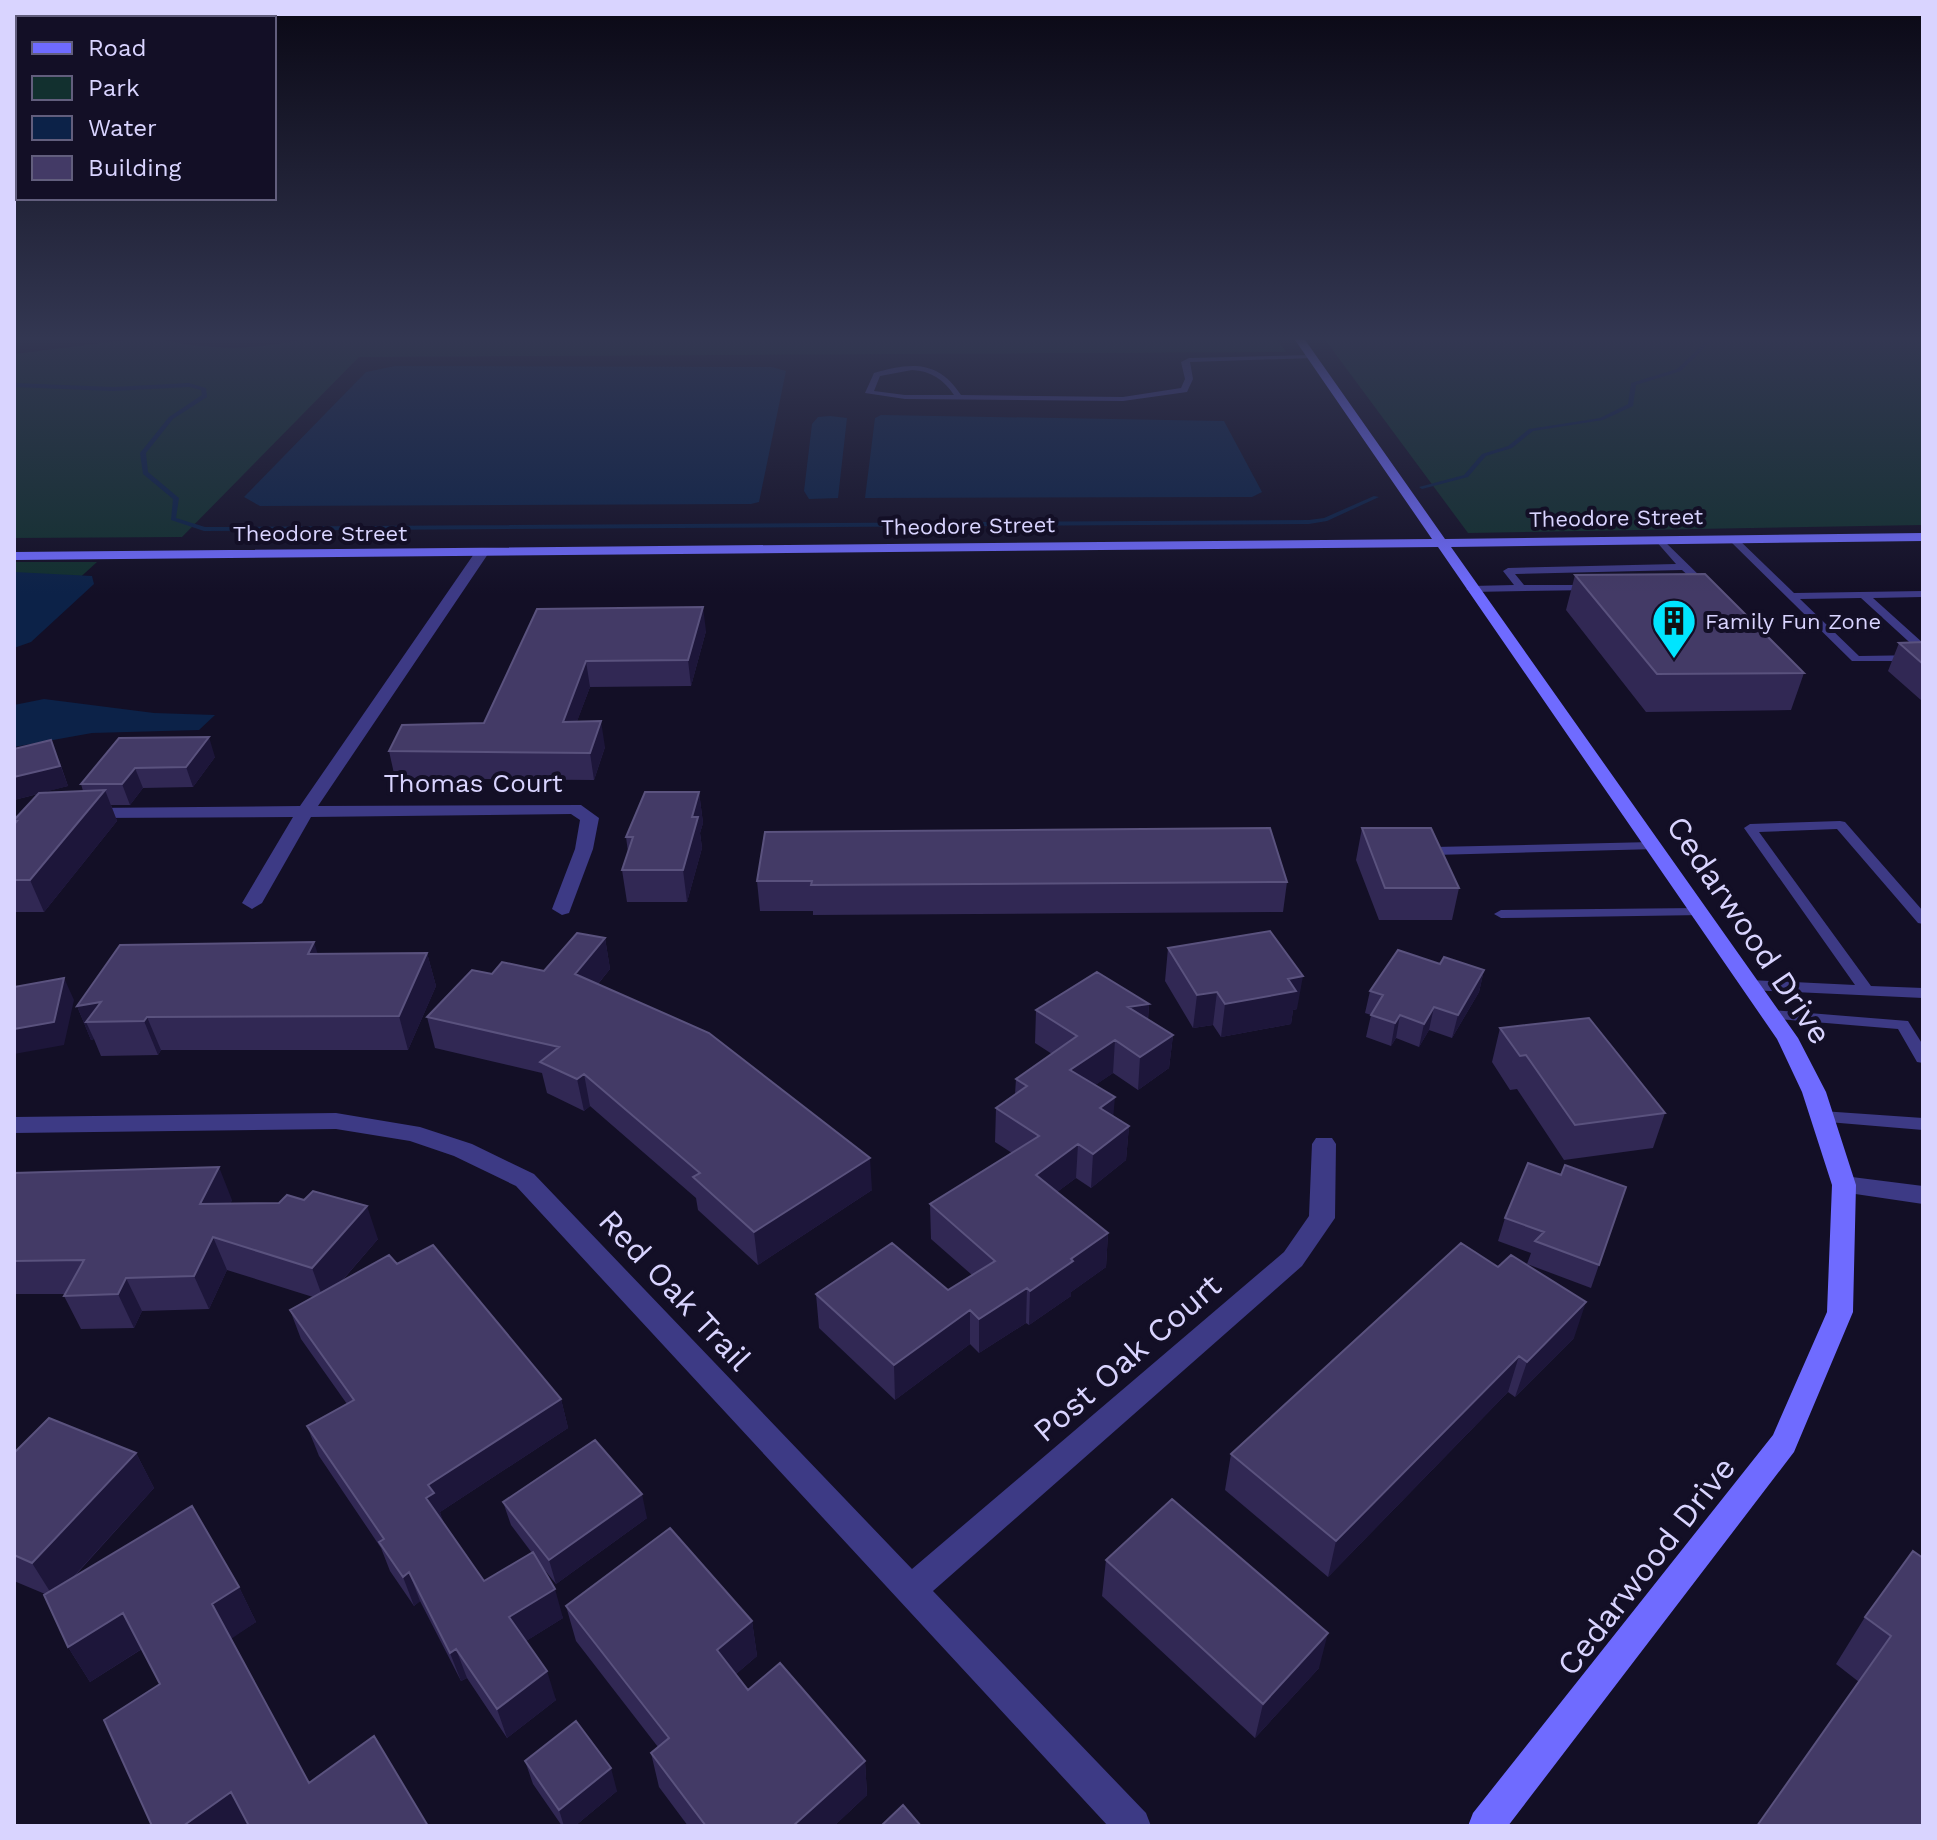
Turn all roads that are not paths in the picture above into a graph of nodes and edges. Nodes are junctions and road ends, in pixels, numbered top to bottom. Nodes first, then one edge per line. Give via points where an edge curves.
1 (1357, 423) edge
2 (1923, 537) edge
3 (1733, 539) junction
4 (1660, 540) junction
5 (1439, 542) junction
6 (481, 554) junction
7 (14, 556) edge
8 (1684, 567) junction
9 (1703, 584) junction
10 (1688, 585) edge
11 (1597, 586) edge
12 (1521, 588) junction
13 (1471, 589) junction
14 (1923, 594) edge
15 (1714, 595) edge
16 (1864, 595) junction
17 (1791, 596) junction
18 (1923, 649) edge
19 (1923, 658) edge
20 (305, 811) junction
21 (67, 814) edge
22 (1652, 846) junction
23 (1434, 851) edge
24 (252, 903) dead end
25 (562, 909) dead end
26 (1698, 912) junction
27 (1501, 914) dead end
28 (1923, 920) edge
29 (1750, 985) junction
30 (1866, 990) junction
31 (1923, 993) edge
32 (1771, 1015) junction
33 (1923, 1058) edge
34 (1822, 1117) junction
35 (1923, 1124) edge
36 (14, 1125) edge
37 (1324, 1144) dead end
38 (1844, 1185) junction
39 (1923, 1195) edge
40 (912, 1590) junction
41 (1133, 1826) edge
42 (1486, 1826) edge

1 - 5 street, Cedarwood Drive
2 - 3 street, Theodore Street
3 - 4 street, Theodore Street
3 - 17 lane
4 - 5 street, Theodore Street
4 - 8 lane
5 - 6 street, Theodore Street
5 - 13 street, Cedarwood Drive
6 - 7 street, Theodore Street
6 - 20 street
8 - 9 lane
8 - 12 lane via 1508,571
9 - 10 lane
9 - 15 lane
11 - 12 lane
12 - 13 lane
13 - 22 street, Cedarwood Drive
14 - 16 lane
16 - 17 lane
16 - 18 lane
17 - 19 lane via 1856,659
20 - 21 street, Thomas Court
20 - 24 street
20 - 25 street, Thomas Court via 575,809 590,818
22 - 23 lane
22 - 26 street, Cedarwood Drive
26 - 27 lane
26 - 29 street, Cedarwood Drive
28 - 30 lane via 1840,825 1750,828
29 - 30 lane
29 - 32 street, Cedarwood Drive
30 - 31 lane
32 - 33 lane via 1903,1024
32 - 34 street, Cedarwood Drive via 1808,1078
34 - 35 lane
34 - 38 street, Cedarwood Drive
36 - 40 street, Red Oak Trail via 336,1121 412,1133 525,1180
37 - 40 street, Post Oak Court via 1322,1218 1293,1259
38 - 39 street
38 - 42 street, Cedarwood Drive via 1840,1312 1784,1443
40 - 41 street, Red Oak Trail

